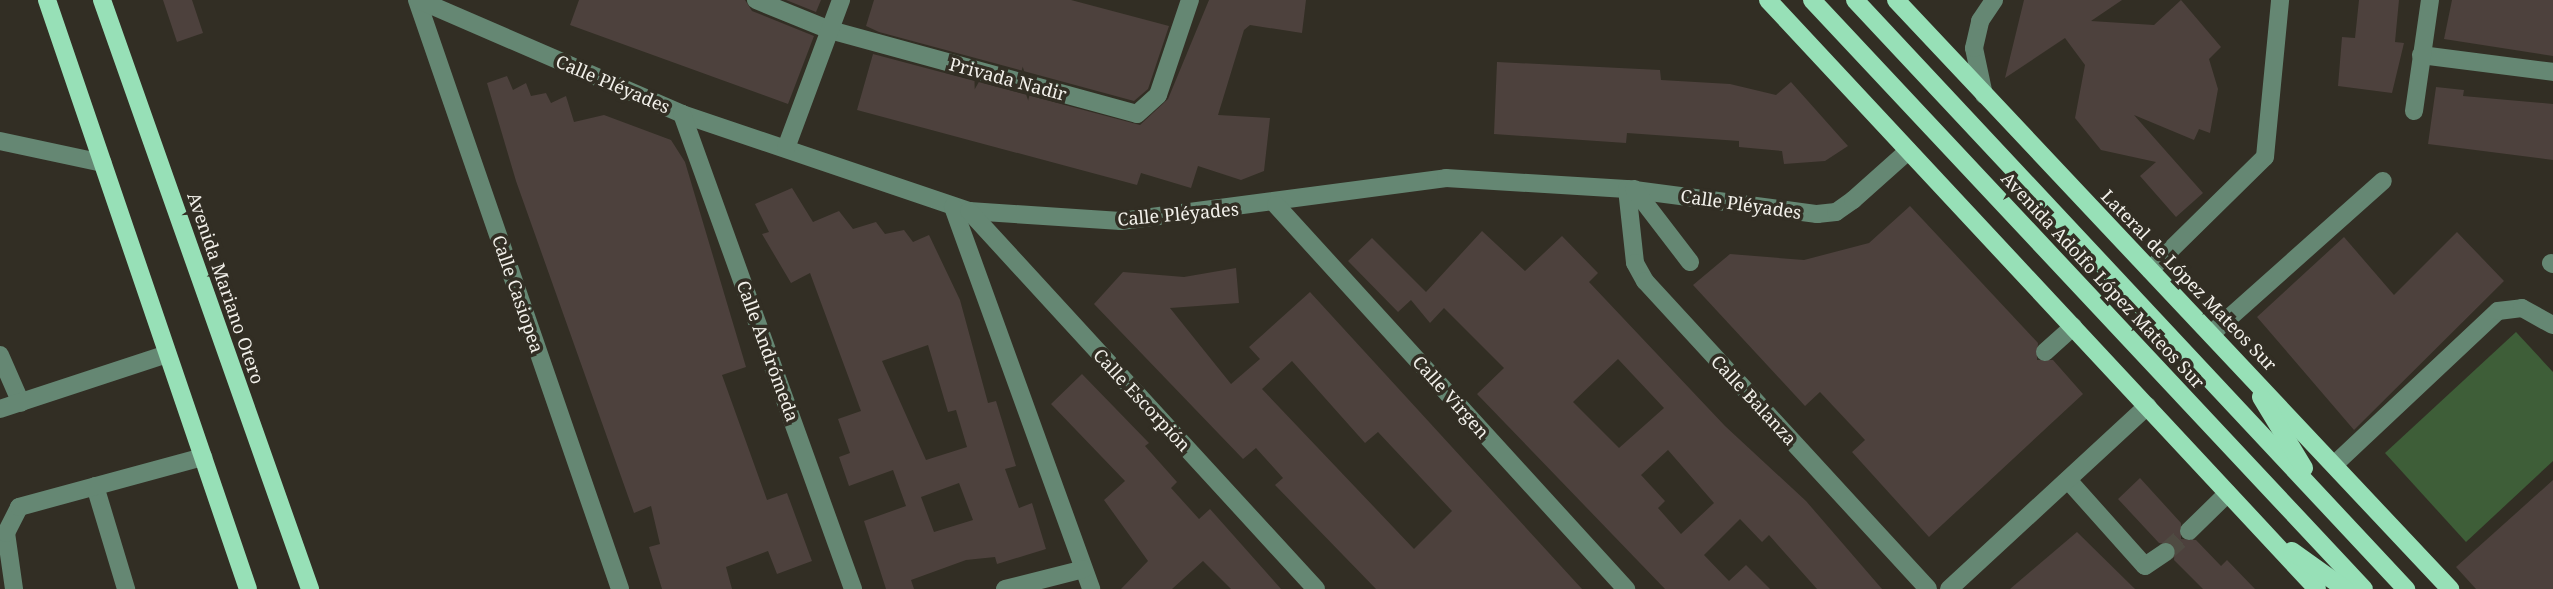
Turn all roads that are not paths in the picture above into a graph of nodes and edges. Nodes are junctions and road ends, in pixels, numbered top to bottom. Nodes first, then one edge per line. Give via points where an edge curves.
1 (47, 0) edge
2 (102, 0) edge
3 (418, 0) edge
4 (756, 0) edge
5 (841, 0) edge
6 (1190, 0) edge
7 (1768, 0) edge
8 (1812, 0) edge
9 (1855, 0) edge
10 (1896, 0) edge
11 (1994, 0) edge
12 (2280, 0) edge
13 (2430, 0) edge
14 (831, 30) junction
15 (2421, 55) junction
16 (2553, 72) edge
17 (1984, 95) junction
18 (2414, 111) dead end
19 (682, 114) junction
20 (0, 141) edge
21 (786, 148) junction
22 (1908, 151) junction
23 (103, 163) junction
24 (2383, 181) dead end
25 (1631, 189) junction
26 (1276, 205) junction
27 (961, 209) junction
28 (1690, 262) dead end
29 (2150, 270) junction
30 (2553, 325) edge
31 (2073, 327) junction
32 (2211, 334) junction
33 (2045, 352) dead end
34 (167, 354) junction
35 (0, 355) edge
36 (2244, 369) junction
37 (21, 403) junction
38 (2147, 406) junction
39 (0, 409) edge
40 (203, 457) junction
41 (2336, 463) junction
42 (2068, 480) junction
43 (95, 486) junction
44 (2228, 493) junction
45 (2324, 501) junction
46 (2261, 528) junction
47 (2189, 531) tunnel mouth
48 (2166, 552) tunnel mouth
49 (4, 554) edge
50 (1084, 569) junction
51 (14, 589) edge
52 (126, 589) edge
53 (248, 589) edge
54 (310, 589) edge
55 (620, 589) edge
56 (853, 589) edge
57 (1005, 589) edge
58 (1091, 589) edge
59 (1316, 589) edge
60 (1626, 589) edge
61 (1928, 589) edge
62 (1949, 589) edge
63 (2317, 589) edge
64 (2345, 589) edge
65 (2364, 589) edge
66 (2406, 589) edge
67 (2450, 589) edge

1 - 23 main road
2 - 54 main road, Avenida Mariano Otero
3 - 19 street, Calle Pléyades
3 - 55 street, Calle Casiopea
4 - 14 street, Privada Nadir
5 - 14 street
6 - 14 street, Privada Nadir via 1157,95 1137,114
7 - 22 main road
8 - 65 main road, Avenida Adolfo López Mateos Sur
9 - 45 main road, Avenida Adolfo López Mateos Sur
10 - 17 main road, Lateral de López Mateos Sur
11 - 17 street via 1980,21 1974,48
12 - 29 street via 2266,158
13 - 15 street
14 - 21 street
15 - 16 street
15 - 18 street
17 - 29 main road, Lateral de López Mateos Sur
19 - 21 street, Calle Pléyades
19 - 56 street, Calle Andrómeda
20 - 23 street
21 - 27 street, Calle Pléyades
22 - 25 street, Calle Pléyades via 1836,212
22 - 31 main road
23 - 34 main road
24 - 32 street
25 - 26 street, Calle Pléyades via 1447,178
25 - 28 street
25 - 61 street, Calle Balanza via 1635,263 1645,281
26 - 27 street, Calle Pléyades via 1121,221
26 - 60 street, Calle Virgen
27 - 50 street
27 - 59 street, Calle Escorpión
29 - 32 main road, Lateral de López Mateos Sur
30 - 41 street via 2522,308 2498,311
31 - 33 street
31 - 38 main road
32 - 36 main road, Lateral de López Mateos Sur
34 - 37 street
34 - 40 main road
35 - 37 street
36 - 41 main road, Lateral de López Mateos Sur
36 - 45 main road
37 - 39 street
38 - 42 street
38 - 44 main road
40 - 43 street
40 - 53 main road
41 - 67 main road, Lateral de López Mateos Sur
42 - 48 street via 2145,566
42 - 62 street
43 - 49 street via 19,507 8,526
43 - 52 street
44 - 46 main road
44 - 47 street
45 - 66 main road, Avenida Adolfo López Mateos Sur
46 - 63 main road
46 - 64 main road
49 - 51 street
50 - 57 street
50 - 58 street

